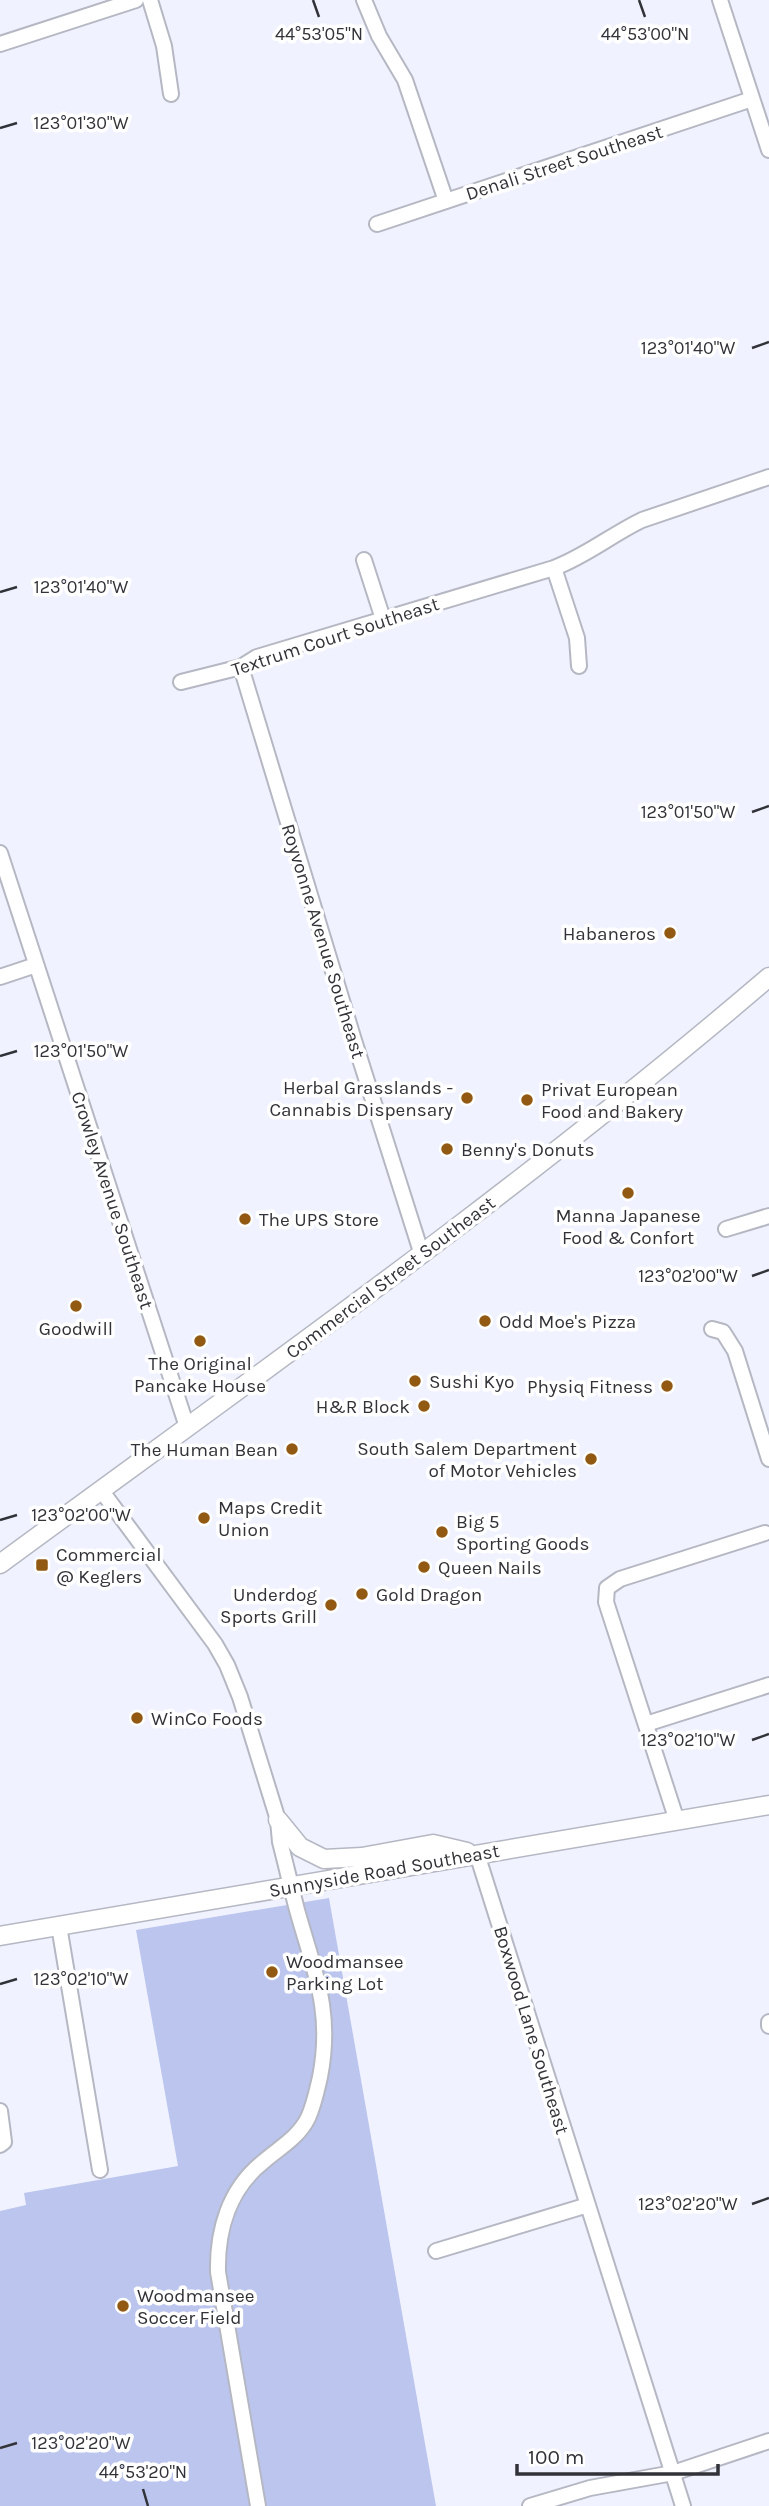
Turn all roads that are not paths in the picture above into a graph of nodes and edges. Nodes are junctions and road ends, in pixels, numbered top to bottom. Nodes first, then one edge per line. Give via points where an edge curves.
1 (136, 0) edge
2 (150, 0) edge
3 (364, 0) edge
4 (720, 0) edge
5 (0, 44) edge
6 (170, 94) dead end
7 (752, 99) junction
8 (769, 150) edge
9 (446, 201) junction
10 (377, 224) dead end
11 (769, 477) edge
12 (364, 560) dead end
13 (554, 568) junction
14 (383, 619) junction
15 (579, 666) dead end
16 (241, 667) junction
17 (181, 682) dead end
18 (0, 853) edge
19 (37, 965) junction
20 (0, 977) edge
21 (769, 977) edge
22 (769, 1216) edge
23 (726, 1229) dead end
24 (422, 1255) junction
25 (712, 1329) dead end
26 (187, 1427) junction
27 (769, 1459) edge
28 (101, 1490) junction
29 (765, 1533) dead end
30 (0, 1564) edge
31 (769, 1685) edge
32 (646, 1724) junction
33 (769, 1805) edge
34 (278, 1820) junction
35 (677, 1821) junction
36 (477, 1854) junction
37 (292, 1886) junction
38 (59, 1926) junction
39 (0, 1936) edge
40 (0, 2111) edge
41 (0, 2145) edge
42 (100, 2169) dead end
43 (588, 2205) junction
44 (436, 2251) dead end
45 (769, 2441) edge
46 (673, 2473) junction
47 (258, 2506) edge
48 (530, 2506) edge
49 (683, 2506) edge

1 - 5 street
2 - 6 street via 164,47
3 - 9 street via 379,36 400,68
4 - 7 street
7 - 8 street
7 - 9 street, Denali Street Southeast
9 - 10 street, Denali Street Southeast
11 - 13 street, Textrum Court Southeast via 642,520
12 - 14 street
13 - 14 street, Textrum Court Southeast
13 - 15 street via 577,639
14 - 16 street, Textrum Court Southeast via 257,657
16 - 17 street, Textrum Court Southeast
16 - 24 street, Royvonne Avenue Southeast
18 - 19 street, Crowley Avenue Southeast
19 - 20 street
19 - 26 street, Crowley Avenue Southeast
21 - 24 main road, Commercial Street Southeast
22 - 23 street
24 - 26 main road, Commercial Street Southeast
25 - 27 street via 723,1332 735,1351
26 - 28 main road, Commercial Street Southeast
28 - 30 main road, Commercial Street Southeast
28 - 34 street via 227,1665
29 - 32 street via 620,1578 607,1588 606,1602
31 - 32 street
32 - 35 street
33 - 35 main road, Sunnyside Road Southeast
34 - 36 main road via 300,1847 324,1859 433,1844
34 - 37 street
35 - 36 main road, Sunnyside Road Southeast
36 - 37 main road, Sunnyside Road Southeast
36 - 43 street, Boxwood Lane Southeast
37 - 38 main road, Sunnyside Road Southeast
37 - 47 street via 322,1997 326,2025 320,2076 305,2122 288,2144 245,2180 226,2212 218,2245 218,2272
38 - 39 main road, Sunnyside Road Southeast
38 - 42 street
40 - 41 street via 4,2142
43 - 44 street
43 - 46 street, Boxwood Lane Southeast
45 - 46 street
46 - 48 street via 590,2488
46 - 49 street, Boxwood Lane Southeast

